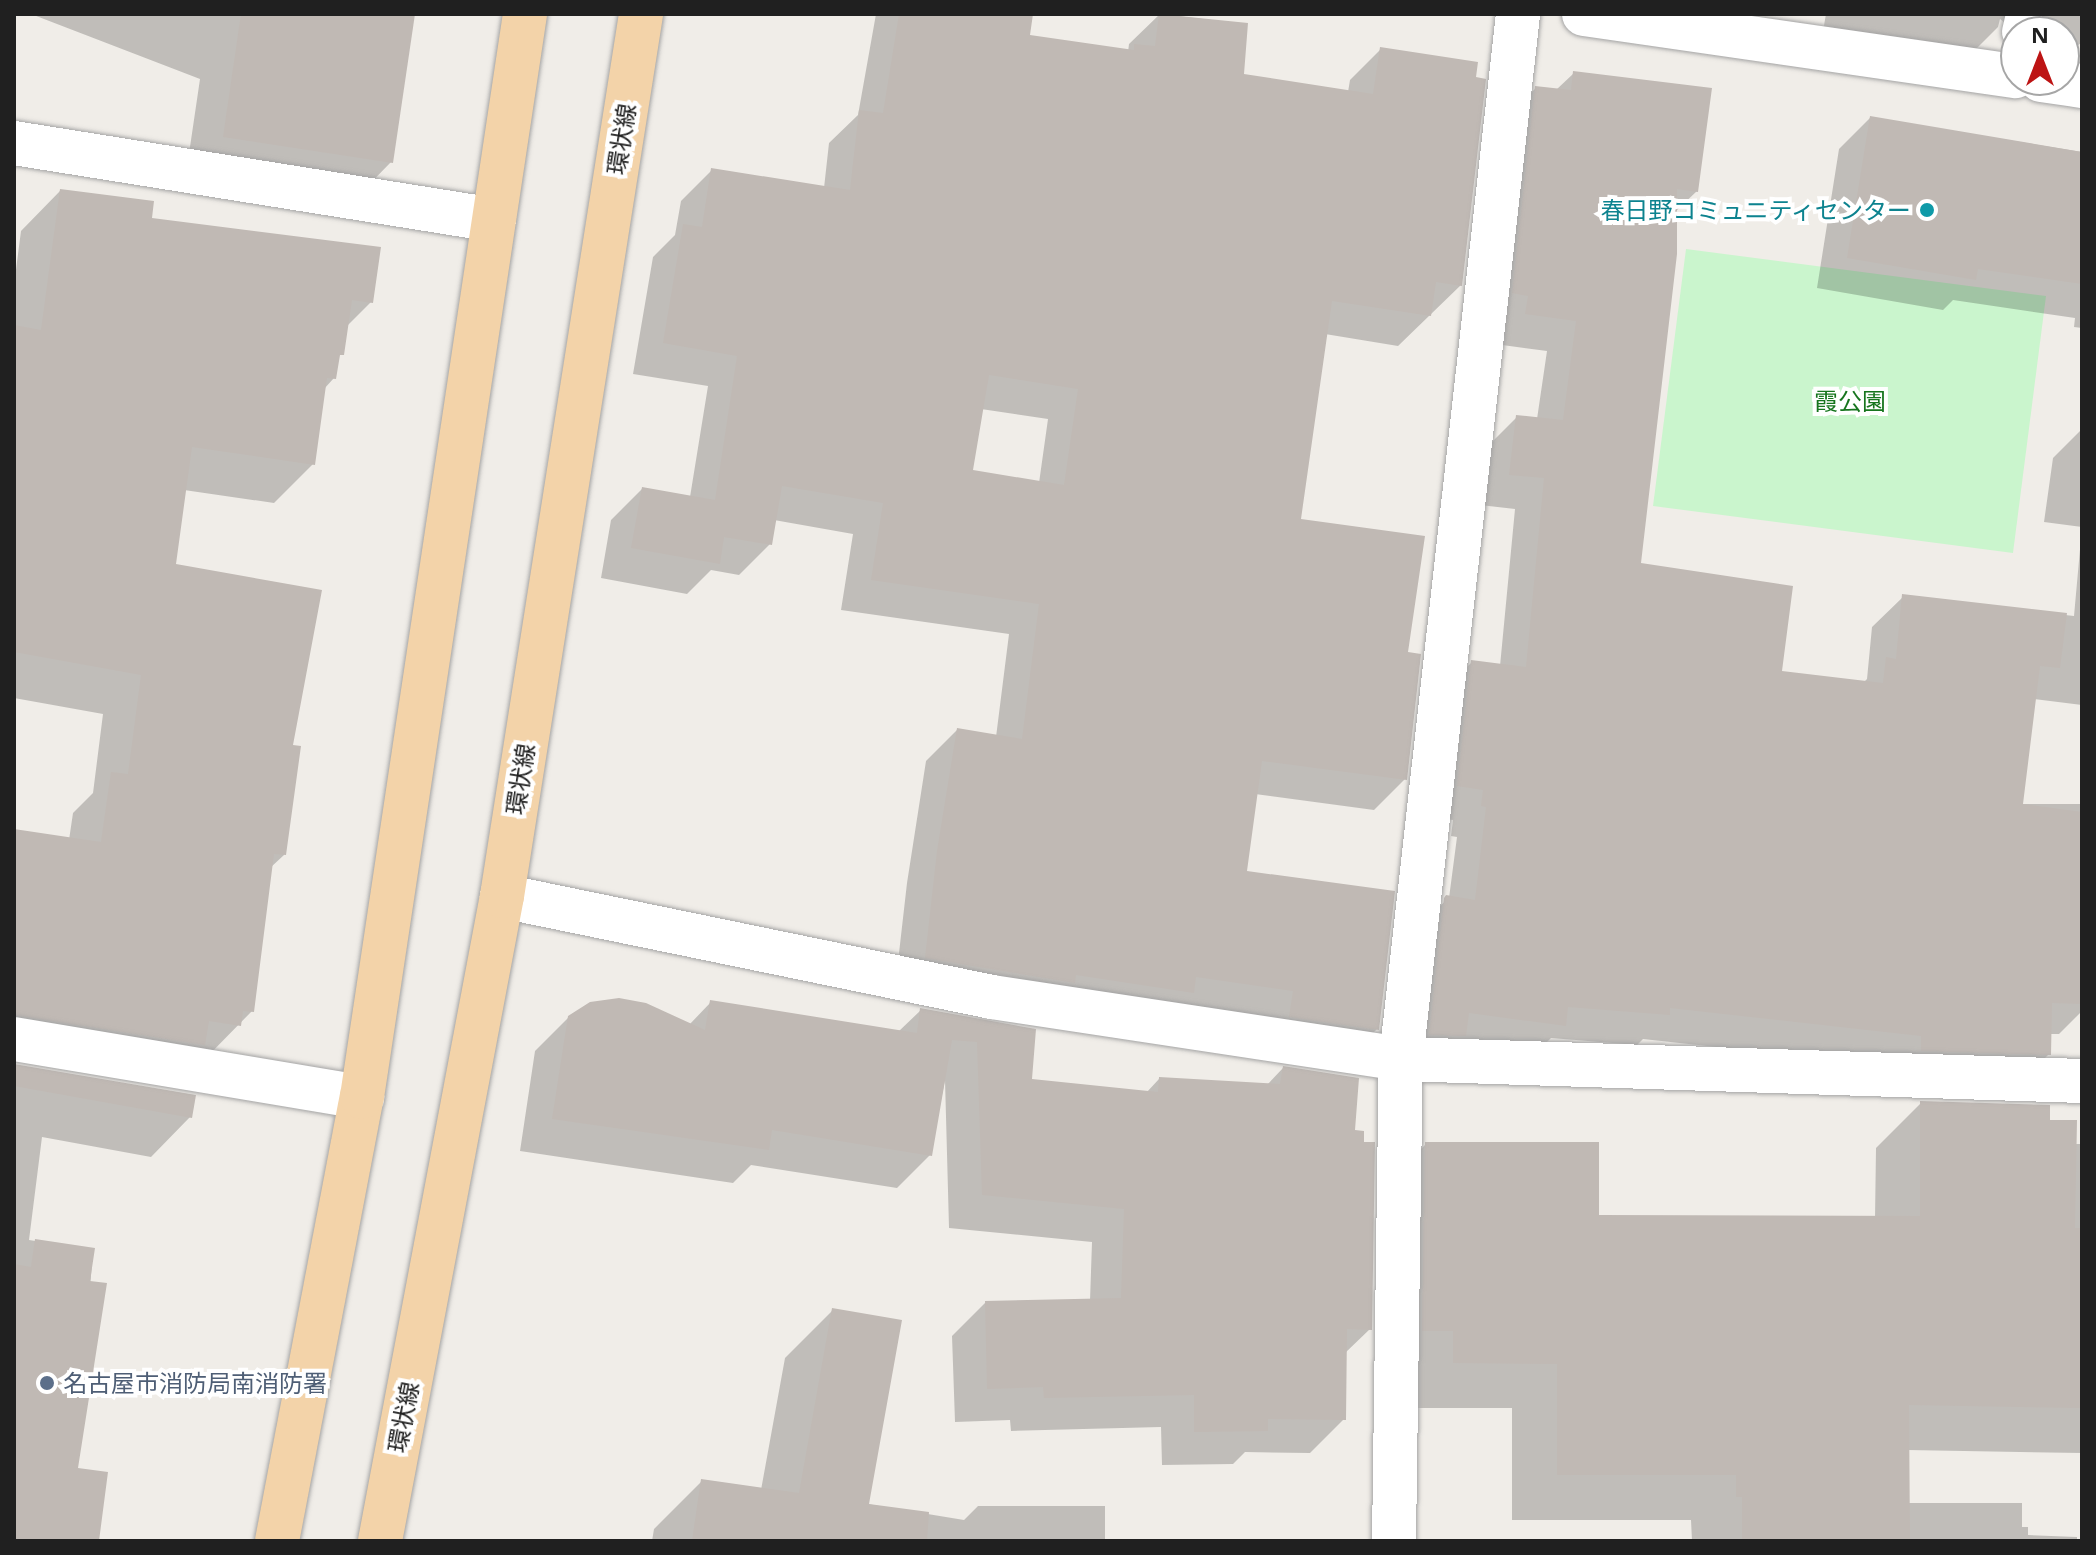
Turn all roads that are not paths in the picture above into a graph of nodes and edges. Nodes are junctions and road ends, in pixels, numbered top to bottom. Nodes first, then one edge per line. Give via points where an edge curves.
1 (525, 14) edge
2 (641, 14) edge
3 (1518, 14) edge
4 (1584, 14) edge
5 (2000, 69) edge
6 (14, 143) edge
7 (494, 220) junction
8 (502, 896) junction
9 (14, 1039) edge
10 (1401, 1059) junction
11 (2082, 1081) edge
12 (362, 1097) junction
13 (277, 1541) edge
14 (380, 1541) edge
15 (1394, 1541) edge

1 - 7 main road
2 - 8 main road, 環状線
3 - 10 street
4 - 5 street
6 - 7 street
7 - 12 main road
8 - 10 street via 992,997
8 - 14 main road, 環状線
9 - 12 street
10 - 11 street
10 - 15 street
12 - 13 main road

